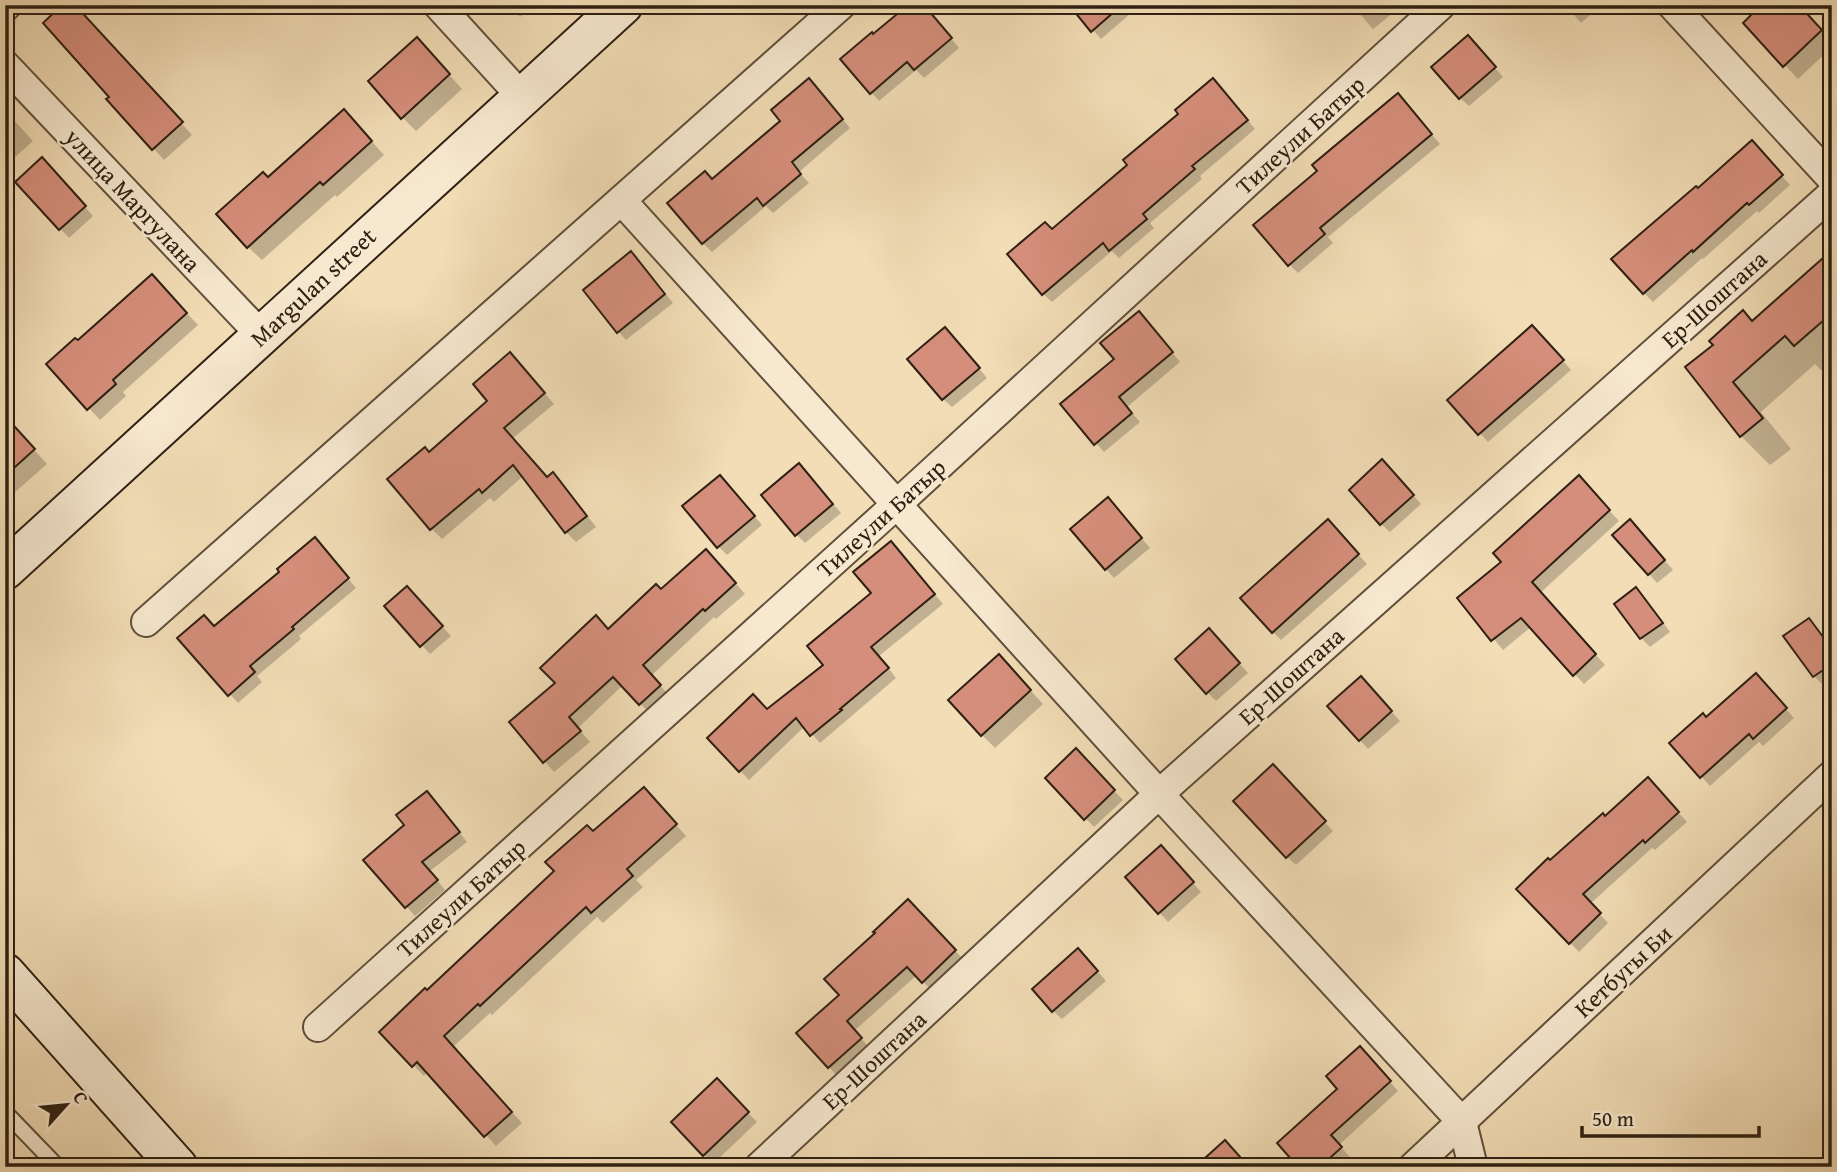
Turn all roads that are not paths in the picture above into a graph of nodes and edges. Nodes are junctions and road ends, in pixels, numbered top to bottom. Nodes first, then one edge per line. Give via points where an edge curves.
1 (438, 5) edge
2 (623, 5) edge
3 (841, 5) edge
4 (1441, 5) edge
5 (1672, 5) edge
6 (5, 65) edge
7 (521, 96) junction
8 (1832, 179) edge
9 (1832, 194) edge
10 (622, 201) junction
11 (261, 335) junction
12 (897, 504) junction
13 (5, 570) edge
14 (146, 622) dead end
15 (1832, 775) edge
16 (1159, 794) junction
17 (5, 973) edge
18 (318, 1027) dead end
19 (5, 1112) edge
20 (1462, 1122) junction
21 (58, 1167) edge
22 (178, 1167) edge
23 (759, 1167) edge
24 (1413, 1167) edge
25 (1473, 1167) edge

1 - 7 street
2 - 7 main road, Margulan street
3 - 10 street
4 - 12 street, Тилеули Батыр
5 - 8 street
6 - 11 street, улица Маргулана
7 - 11 main road, Margulan street
9 - 16 street, Ер-Шоштана
10 - 12 street
10 - 14 street
11 - 13 main road, Margulan street
12 - 16 street
12 - 18 street, Тилеули Батыр
15 - 20 street, Кетбугы Би
16 - 20 street
16 - 23 street, Ер-Шоштана
17 - 22 main road
19 - 21 lane
20 - 24 street, Кетбугы Би
20 - 25 street

